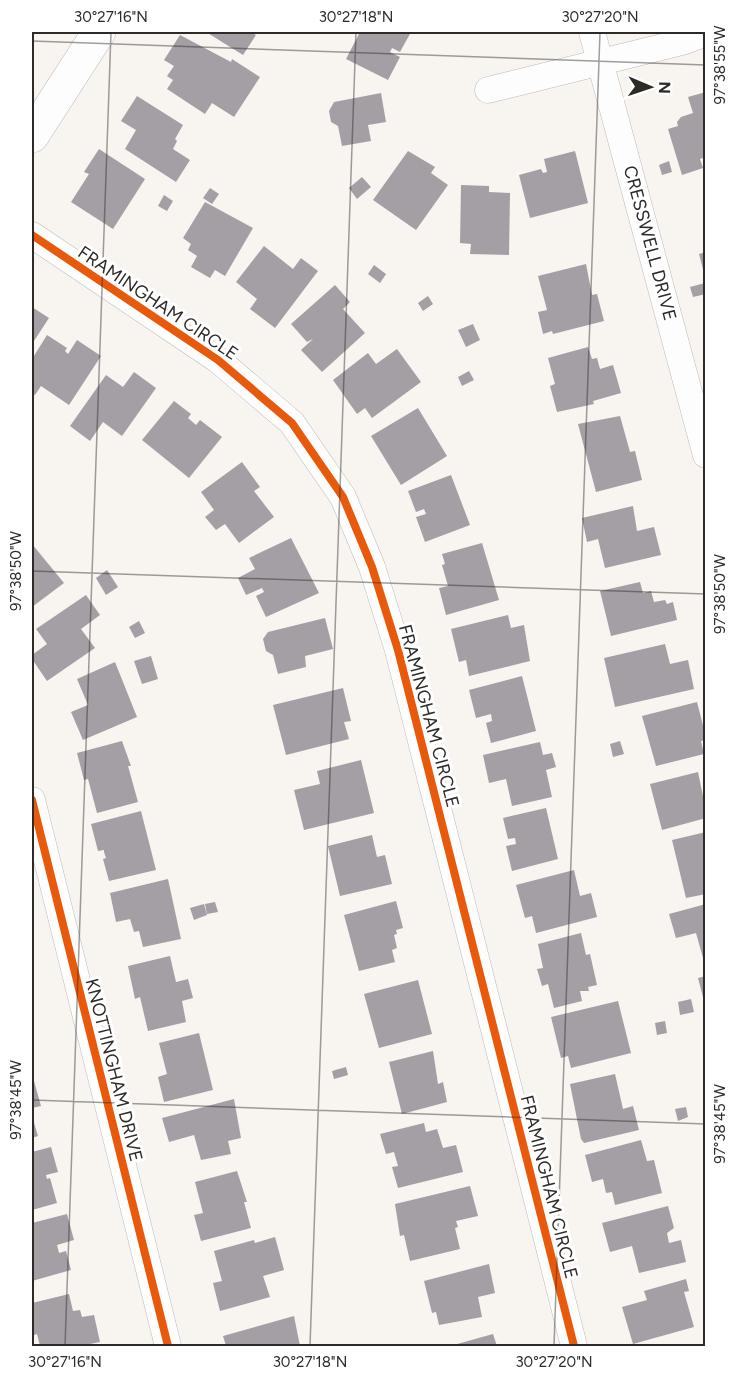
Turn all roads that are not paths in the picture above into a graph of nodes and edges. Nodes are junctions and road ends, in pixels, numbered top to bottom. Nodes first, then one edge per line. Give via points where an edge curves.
1 (99, 32) edge
2 (592, 32) edge
3 (705, 33) edge
4 (602, 62) junction
5 (488, 90) dead end
6 (32, 136) edge
7 (32, 235) edge
8 (698, 390) edge
9 (705, 455) edge
10 (32, 800) edge
11 (168, 1347) edge
12 (574, 1347) edge

1 - 6 street
2 - 4 street, CRESSWELL DRIVE
3 - 4 street
4 - 5 street
4 - 8 street, CRESSWELL DRIVE
7 - 12 street, FRAMINGHAM CIRCLE via 218,360 292,423 343,497 372,567 398,650
8 - 9 street, CRESSWELL DRIVE
10 - 11 street, KNOTTINGHAM DRIVE

